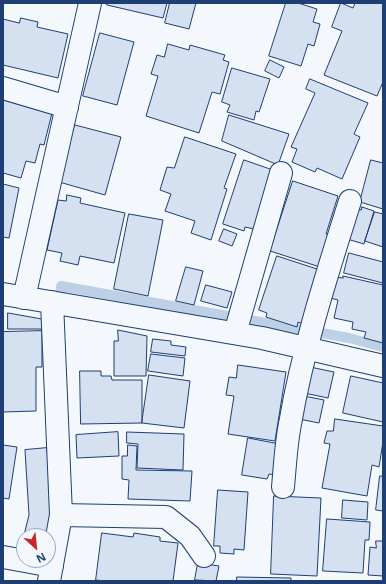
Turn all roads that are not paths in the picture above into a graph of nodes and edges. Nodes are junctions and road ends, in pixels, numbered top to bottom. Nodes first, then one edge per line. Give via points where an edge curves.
1 (90, 3) edge
2 (3, 88) edge
3 (67, 107) junction
4 (281, 173) dead end
5 (350, 201) dead end
6 (3, 294) edge
7 (24, 298) junction
8 (52, 302) junction
9 (235, 333) junction
10 (306, 348) junction
11 (383, 366) edge
12 (284, 487) dead end
13 (61, 514) junction
14 (204, 556) dead end
15 (3, 557) edge
16 (50, 573) edge

1 - 3 street
2 - 3 street
3 - 7 street
4 - 9 street
5 - 10 street
6 - 7 street
7 - 8 street
8 - 9 street
8 - 13 street
9 - 10 street
10 - 11 street
10 - 12 street via 290,425
13 - 14 street via 166,517 190,536
13 - 16 street
15 - 16 street

